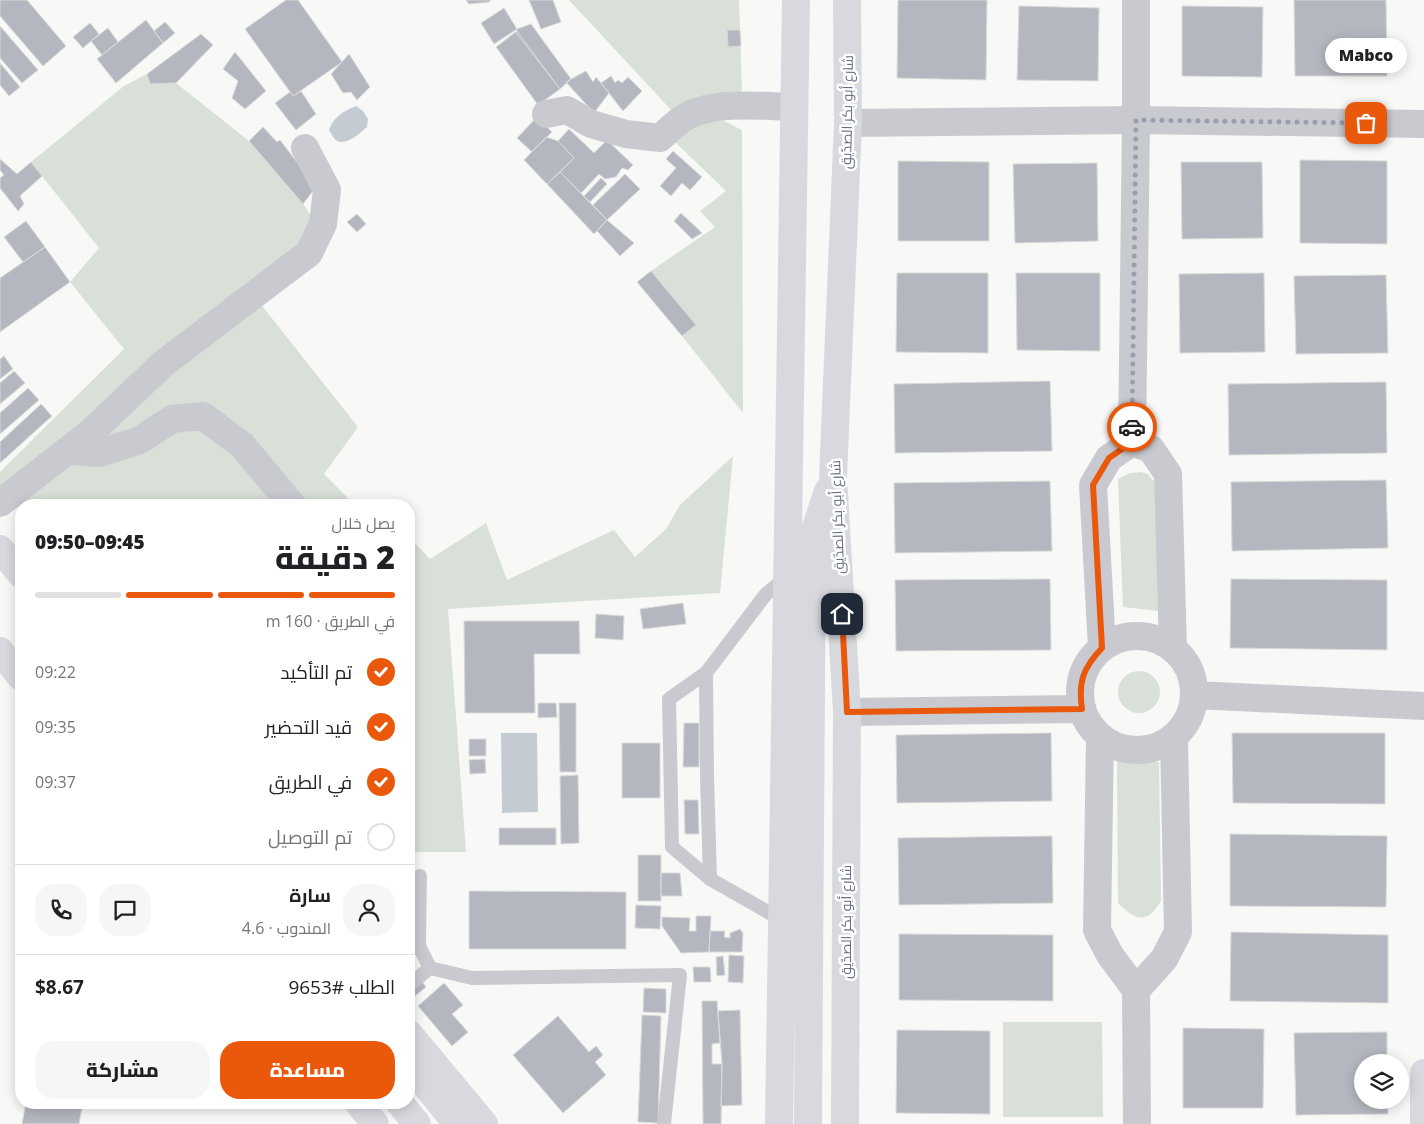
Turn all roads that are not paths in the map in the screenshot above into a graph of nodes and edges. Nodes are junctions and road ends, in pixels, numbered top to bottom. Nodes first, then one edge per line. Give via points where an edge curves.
1 (796, 0) edge
2 (847, 0) edge
3 (1136, 0) edge
4 (794, 107) junction
5 (546, 114) dead end
6 (1136, 120) junction
7 (848, 123) junction
8 (1424, 124) edge
9 (305, 148) dead end
10 (1132, 442) junction
11 (66, 451) junction
12 (833, 477) junction
13 (287, 499) edge
14 (0, 503) edge
15 (0, 549) edge
16 (15, 567) edge
17 (787, 576) junction
18 (1102, 648) junction
19 (1172, 648) junction
20 (0, 651) edge
21 (15, 670) edge
22 (706, 673) junction
23 (1195, 695) junction
24 (1424, 706) edge
25 (1082, 709) junction
26 (847, 712) junction
27 (1100, 736) junction
28 (1174, 737) junction
29 (420, 876) dead end
30 (710, 879) junction
31 (782, 920) junction
32 (430, 968) junction
33 (415, 980) edge
34 (1136, 990) junction
35 (415, 1041) edge
36 (415, 1071) edge
37 (1424, 1073) edge
38 (363, 1109) edge
39 (405, 1109) edge
40 (375, 1124) edge
41 (417, 1124) edge
42 (458, 1124) edge
43 (484, 1124) edge
44 (664, 1124) edge
45 (780, 1124) edge
46 (808, 1124) edge
47 (845, 1124) edge
48 (1137, 1124) edge
49 (1424, 1124) edge

1 - 4 main road
2 - 7 main road, شارع أبو بكر الصدّيق
3 - 6 street
4 - 5 street via 740,105 712,108 687,116 660,138 626,134 591,124 567,110
4 - 17 main road
6 - 7 street
6 - 8 street
6 - 10 street
7 - 12 main road, شارع أبو بكر الصدّيق
9 - 11 street via 327,190 323,224 309,253 164,363 90,433
10 - 18 street via 1109,458 1093,485
10 - 19 street via 1151,449 1168,474
11 - 13 street via 100,453 140,440 172,419 204,416 242,445
11 - 14 street
12 - 26 main road, شارع أبو بكر الصدّيق
12 - 46 main road via 812,539
15 - 16 main road
17 - 22 lane via 766,594
17 - 31 main road
18 - 19 street via 1118,639 1137,636 1156,639
18 - 25 street via 1090,660 1083,675
19 - 23 street via 1189,669
20 - 21 main road
22 - 30 lane
22 - 30 lane via 669,699 672,847
23 - 24 street
23 - 28 street via 1185,725
25 - 26 street
25 - 27 street
26 - 47 main road, شارع أبو بكر الصدّيق
27 - 28 street via 1129,750 1160,746
27 - 34 street via 1097,930 1110,955
28 - 34 street via 1178,932 1164,959
29 - 32 lane via 419,946
30 - 31 lane
31 - 45 main road
32 - 33 lane
32 - 44 lane via 472,978 680,975
34 - 48 street
35 - 43 main road
36 - 42 main road
37 - 49 main road
38 - 40 main road
39 - 41 main road

